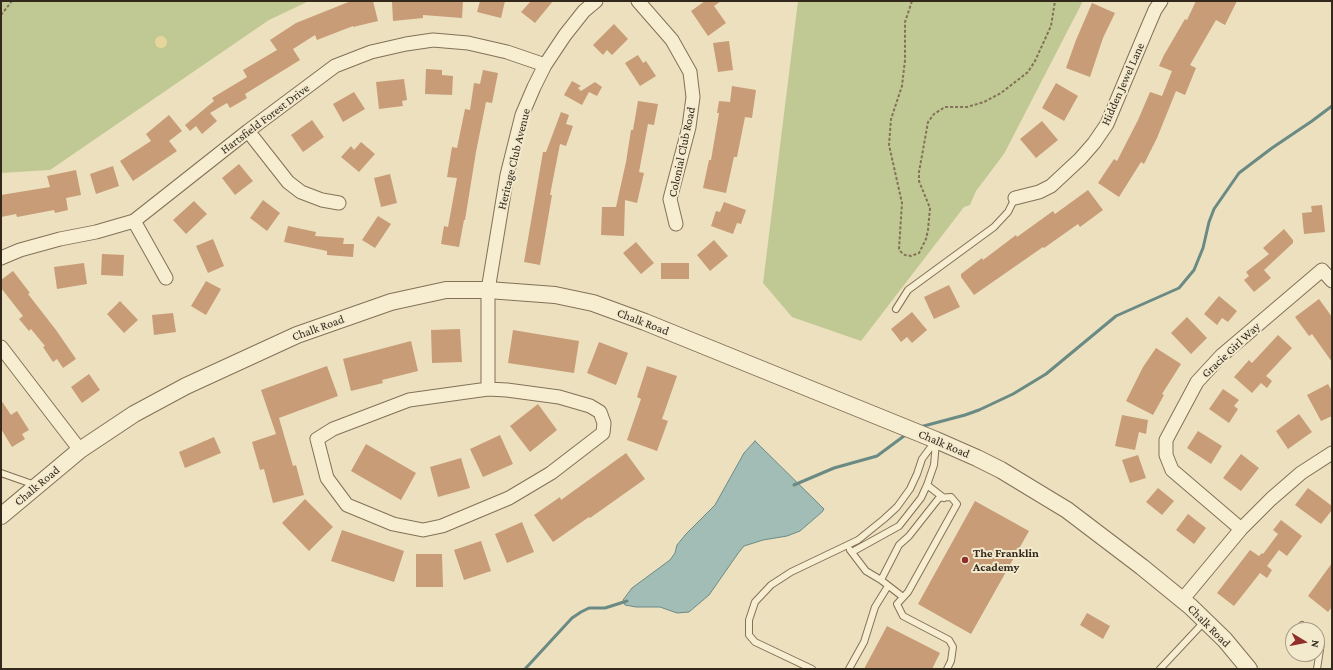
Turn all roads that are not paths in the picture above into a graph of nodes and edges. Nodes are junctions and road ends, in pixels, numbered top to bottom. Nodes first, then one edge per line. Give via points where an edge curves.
1 (596, 1) edge
2 (638, 1) edge
3 (1162, 1) edge
4 (545, 65) junction
5 (248, 131) junction
6 (1015, 198) joint
7 (339, 203) dead end
8 (134, 221) junction
9 (676, 224) dead end
10 (1, 258) edge
11 (166, 278) dead end
12 (1332, 281) edge
13 (488, 290) junction
14 (896, 309) dead end
15 (1, 346) edge
16 (488, 390) junction
17 (936, 440) junction
18 (80, 450) junction
19 (1332, 452) edge
20 (1, 473) edge
21 (927, 485) junction
22 (37, 486) junction
23 (944, 498) junction
24 (1, 516) edge
25 (1241, 529) junction
26 (846, 546) junction
27 (852, 552) junction
28 (881, 580) junction
29 (888, 586) junction
30 (903, 597) junction
31 (1182, 600) junction
32 (1205, 621) junction
33 (812, 669) edge
34 (849, 669) edge
35 (947, 669) edge
36 (1160, 669) edge
37 (1249, 669) edge

1 - 4 street, Heritage Club Avenue via 584,11
2 - 9 street, Colonial Club Road via 672,40 690,72 693,96 689,127 670,199
3 - 6 street, Hidden Jewel Lane via 1155,10 1107,124 1094,143 1051,186
4 - 5 street, Hartsfield Forest Drive via 468,43 433,40 406,44 371,52 335,66
4 - 13 street, Heritage Club Avenue via 522,115 518,130 507,175
5 - 7 street via 288,182 301,192
5 - 8 street, Hartsfield Forest Drive
6 - 14 lane via 1008,212 994,227 908,290
8 - 10 street, Hartsfield Forest Drive via 26,248
8 - 11 street
12 - 25 street, Gracie Girl Way via 1322,270 1221,356 1197,382 1166,440 1166,455 1172,470
13 - 16 street, Heritage Club Avenue
13 - 17 street, Chalk Road via 555,295 593,303
13 - 18 street, Chalk Road via 446,290 391,302 297,335 186,386 134,414
15 - 18 street
16 - 16 street via 559,397 590,406 600,412 604,422 603,433 551,473 509,498 442,526 423,530 394,524 347,505 327,478 317,439 334,429 409,400
17 - 21 lane via 934,465
17 - 26 lane via 922,460 910,488 897,507 858,540
17 - 31 street, Chalk Road via 1001,470 1067,510
18 - 22 street, Chalk Road
19 - 25 street via 1301,473
20 - 22 lane
21 - 23 lane
21 - 27 lane via 921,498 898,526
22 - 24 street, Chalk Road
23 - 28 lane via 939,498 899,545
23 - 30 lane via 951,497 957,504
25 - 31 street
26 - 27 lane
26 - 33 lane via 791,572 771,585 755,602 749,620 749,635 755,642
27 - 28 lane via 866,572
28 - 29 lane
29 - 30 lane
29 - 34 lane via 875,607 864,642
30 - 35 lane via 896,604 903,616 949,640 953,647
31 - 32 street, Chalk Road
32 - 36 lane
32 - 37 street, Chalk Road

